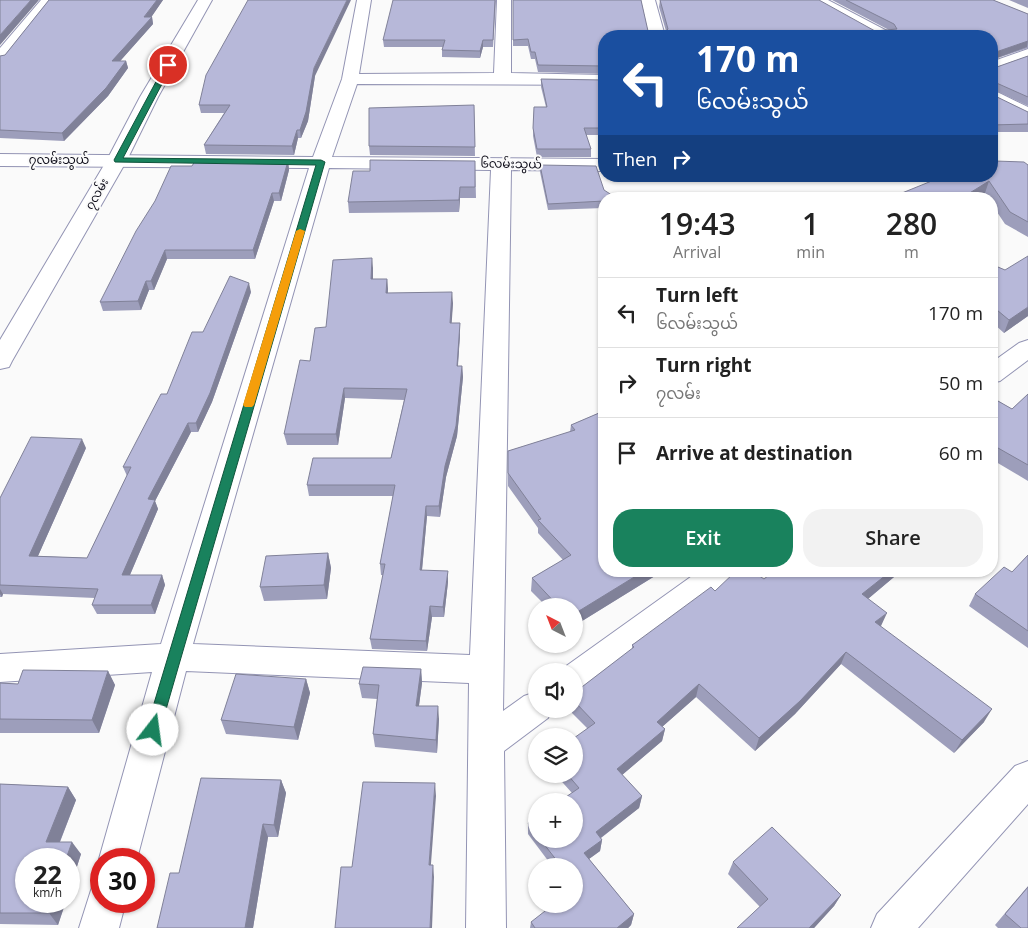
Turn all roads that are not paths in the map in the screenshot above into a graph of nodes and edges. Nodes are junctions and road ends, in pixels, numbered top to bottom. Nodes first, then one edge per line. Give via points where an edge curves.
1 (49, 0) edge
2 (206, 0) edge
3 (364, 0) edge
4 (504, 0) edge
5 (648, 0) edge
6 (817, 0) edge
7 (656, 30) edge
8 (874, 30) edge
9 (1028, 54) edge
10 (0, 58) edge
11 (998, 65) edge
12 (502, 78) junction
13 (350, 79) junction
14 (598, 80) edge
15 (998, 98) edge
16 (1028, 114) edge
17 (0, 160) edge
18 (118, 160) junction
19 (321, 162) junction
20 (502, 164) junction
21 (598, 165) edge
22 (1028, 348) edge
23 (0, 361) edge
24 (998, 370) edge
25 (714, 577) edge
26 (173, 656) junction
27 (0, 668) edge
28 (486, 670) junction
29 (583, 672) edge
30 (528, 713) edge
31 (485, 744) junction
32 (1028, 778) edge
33 (121, 848) edge
34 (103, 913) edge
35 (99, 928) edge
36 (486, 928) edge
37 (891, 928) edge

1 - 10 street
2 - 18 street, ၇လမ်း
3 - 13 street
4 - 12 street
5 - 7 street
6 - 8 street
9 - 11 street
12 - 13 street
12 - 14 street
13 - 19 street
15 - 16 street
17 - 18 street, ၇လမ်းသွယ်
18 - 19 street, ၆လမ်းသွယ်
18 - 23 street, ၇လမ်း
19 - 20 street, ၆လမ်းသွယ်
19 - 26 street
20 - 21 street, ၆လမ်းသွယ်
20 - 28 street
22 - 24 street
25 - 29 street
26 - 27 street
26 - 28 street
26 - 33 street
28 - 31 street
30 - 31 street
31 - 36 street
32 - 37 street
34 - 35 street

